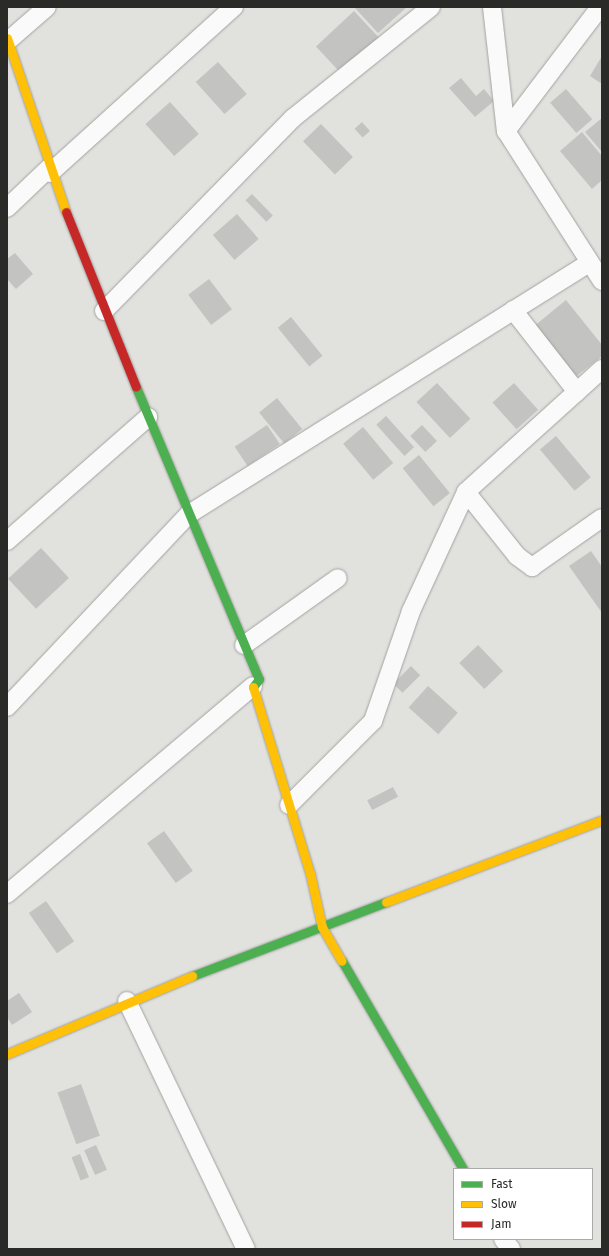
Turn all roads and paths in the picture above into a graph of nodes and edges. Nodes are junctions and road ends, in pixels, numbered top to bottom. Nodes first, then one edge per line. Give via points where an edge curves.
1 (47, 7) edge
2 (234, 7) edge
3 (431, 7) edge
4 (492, 7) edge
5 (600, 7) edge
6 (8, 40) edge
7 (506, 131) junction
8 (50, 170) junction
9 (7, 208) edge
10 (588, 264) junction
11 (602, 281) edge
12 (513, 310) junction
13 (104, 311) junction
14 (602, 369) edge
15 (577, 392) junction
16 (148, 417) junction
17 (466, 492) junction
18 (189, 514) junction
19 (602, 518) edge
20 (7, 541) edge
21 (338, 578) dead end
22 (244, 645) junction
23 (253, 686) junction
24 (7, 707) edge
25 (289, 805) junction
26 (602, 820) edge
27 (7, 894) edge
28 (322, 927) junction
29 (127, 1001) junction
30 (7, 1054) edge
31 (462, 1168) edge
32 (505, 1240) edge
33 (246, 1249) edge
34 (511, 1249) edge

1 - 6 street
2 - 8 street
3 - 13 street via 293,118
4 - 7 street
5 - 7 street
6 - 8 street
7 - 10 street
8 - 9 street
8 - 13 street
10 - 11 street
10 - 12 street
12 - 15 street
12 - 18 street
13 - 16 street
14 - 15 street
15 - 17 street
16 - 18 street
16 - 20 street
17 - 19 street via 517,556 532,566
17 - 25 street via 411,611 373,721
18 - 22 street
18 - 24 street
21 - 22 street
22 - 23 street via 259,679
23 - 25 street
23 - 27 street
25 - 28 street
26 - 28 street
28 - 29 street
28 - 31 street
29 - 30 street
29 - 33 street
32 - 34 street

